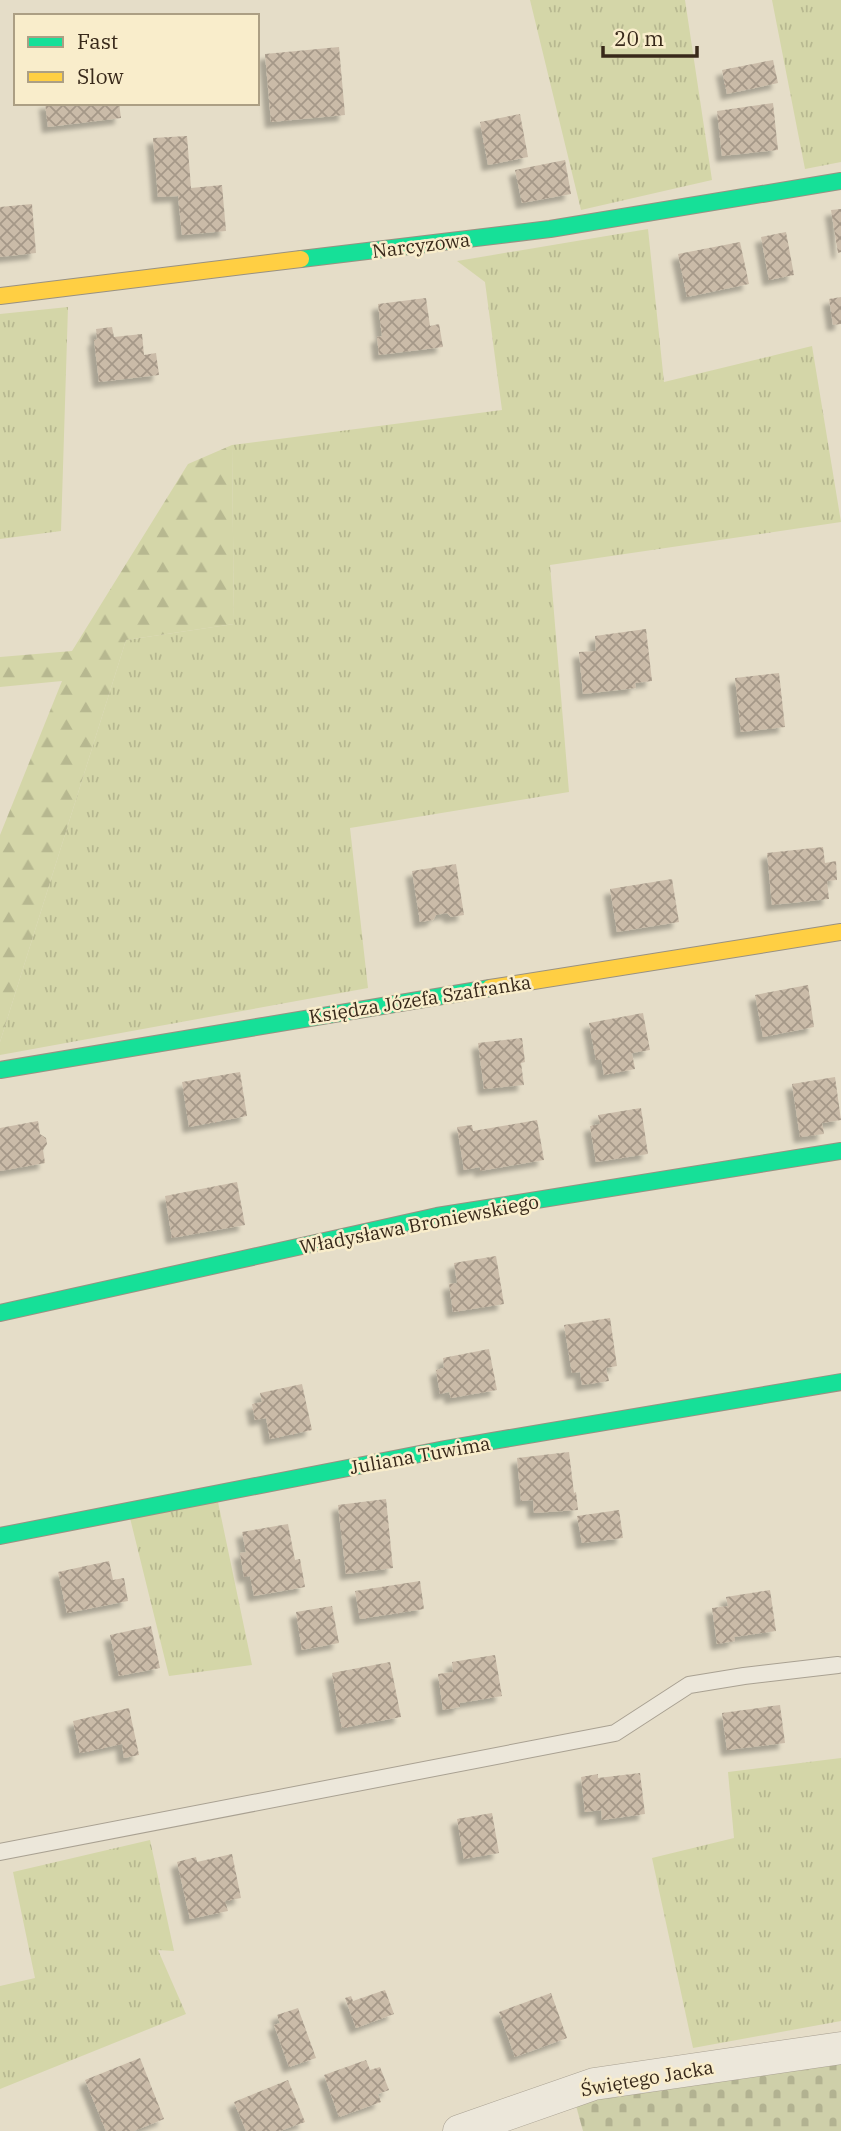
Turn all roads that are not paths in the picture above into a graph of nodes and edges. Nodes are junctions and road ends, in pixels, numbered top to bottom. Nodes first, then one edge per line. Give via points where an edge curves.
1 (841, 181) edge
2 (0, 296) edge
3 (841, 932) edge
4 (0, 1070) edge
5 (841, 1151) edge
6 (0, 1313) edge
7 (841, 1382) edge
8 (0, 1536) edge
9 (838, 1665) dead end
10 (0, 1852) edge
11 (841, 2048) edge
12 (463, 2130) edge

1 - 2 street, Narcyzowa via 550,229
3 - 4 street, Księdza Józefa Szafranka
5 - 6 street, Władysława Broniewskiego via 437,1216
7 - 8 street, Juliana Tuwima via 445,1449
9 - 10 lane via 689,1685 615,1733
11 - 12 street, Świętego Jacka via 594,2084 522,2114

